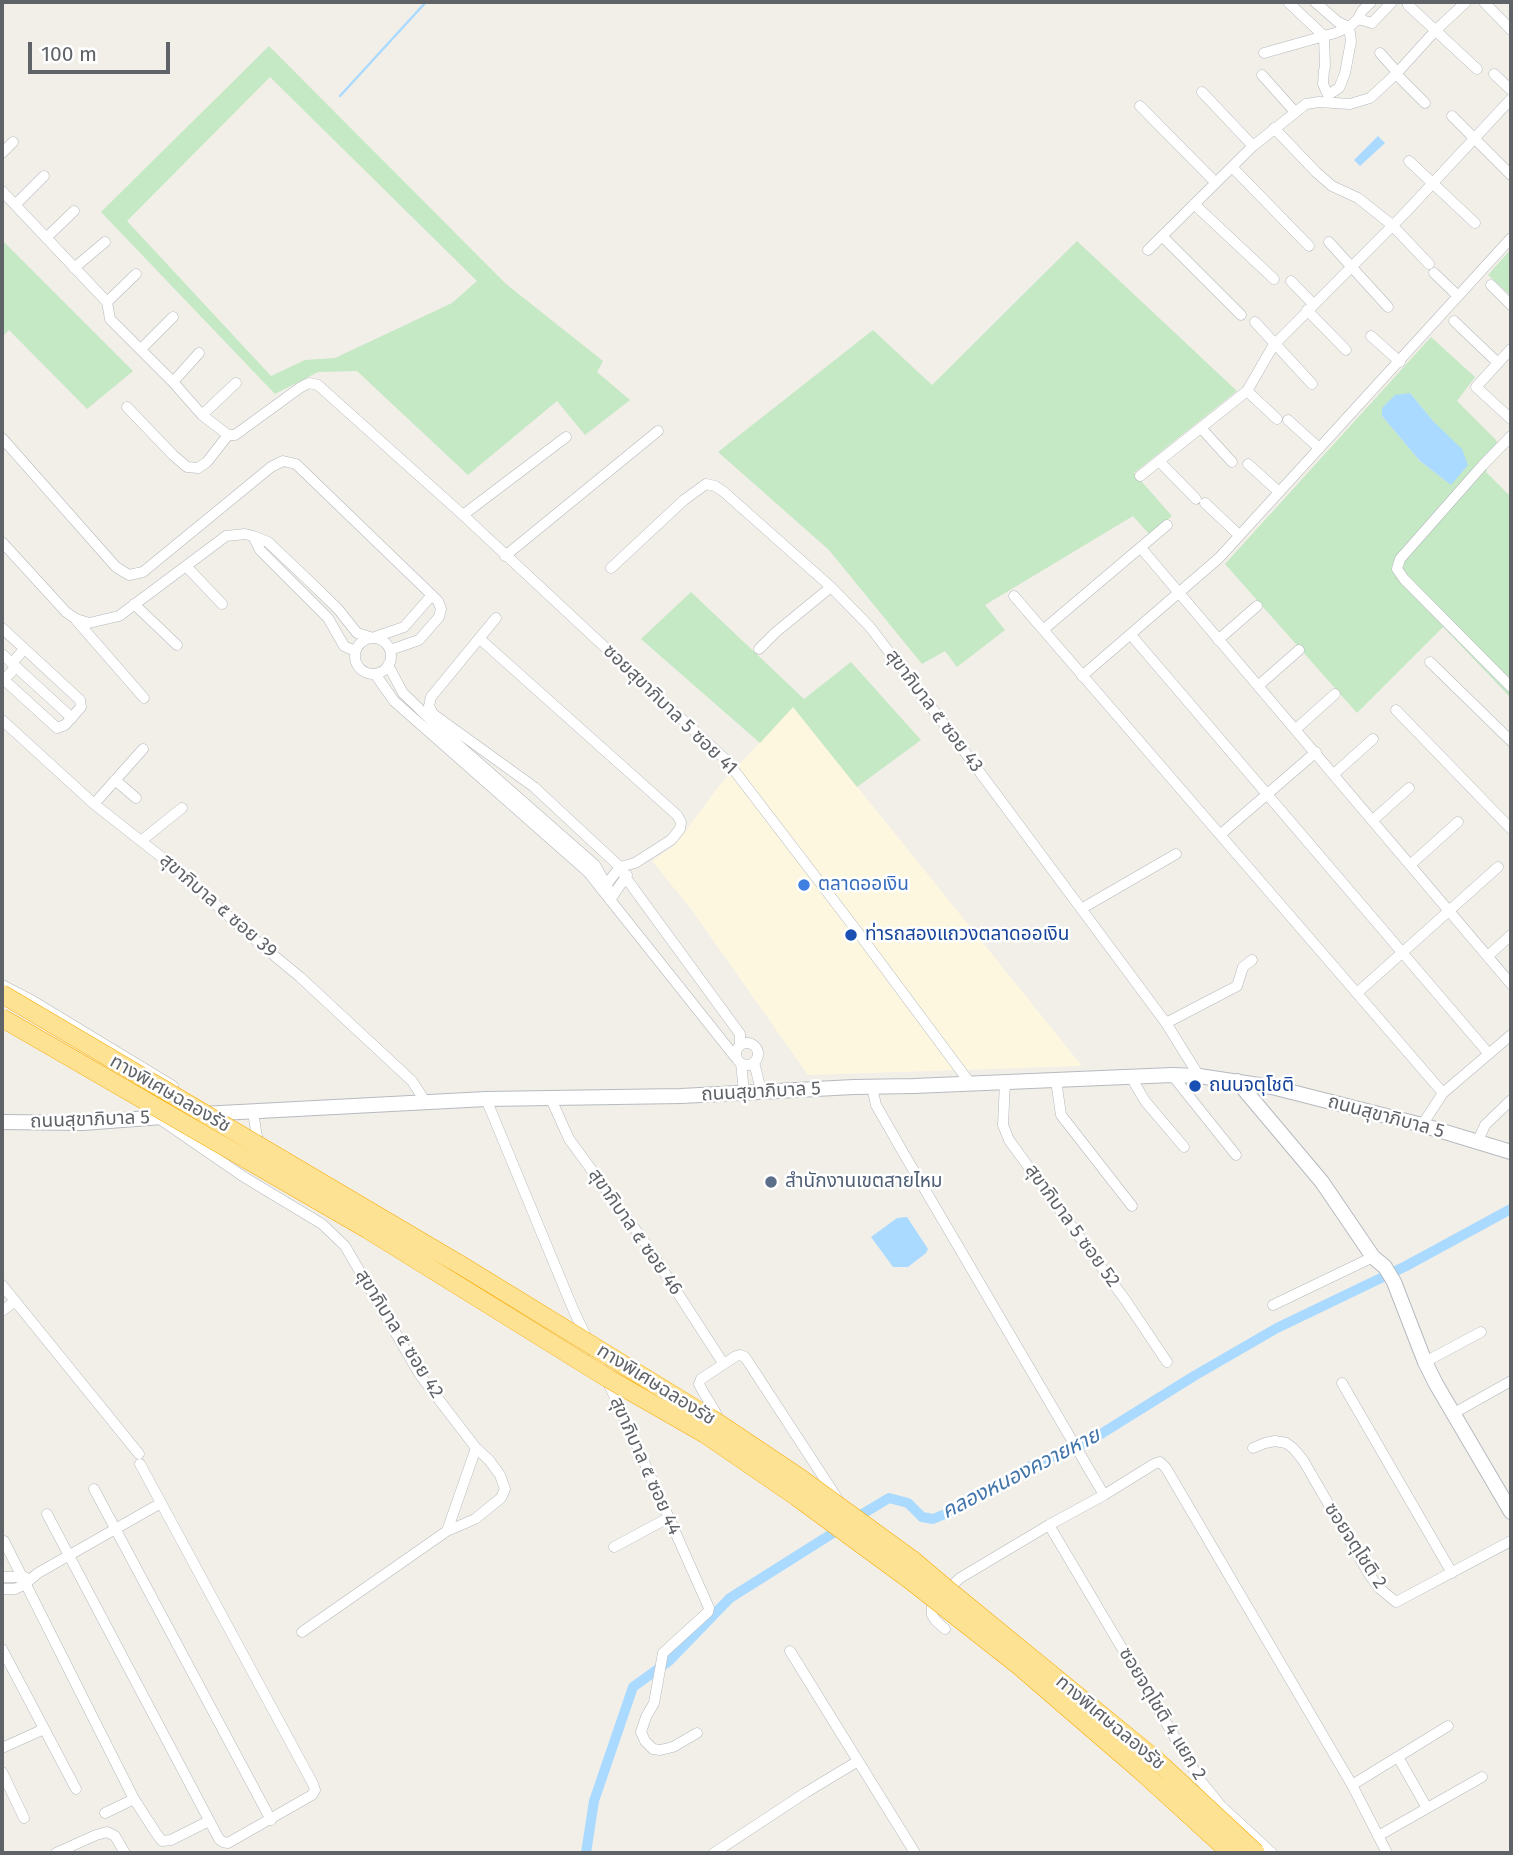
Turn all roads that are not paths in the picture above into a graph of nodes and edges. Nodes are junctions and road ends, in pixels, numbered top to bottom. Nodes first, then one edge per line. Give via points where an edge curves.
1 (1288, 2) edge
2 (1315, 2) edge
3 (1371, 2) edge
4 (1392, 2) edge
5 (1466, 2) edge
6 (1484, 2) edge
7 (1408, 5) dead end
8 (1359, 19) junction
9 (1349, 27) junction
10 (1436, 30) junction
11 (1511, 30) edge
12 (1324, 36) junction
13 (1264, 53) dead end
14 (1380, 53) dead end
15 (1477, 69) dead end
16 (1396, 73) junction
17 (1494, 74) dead end
18 (1262, 75) dead end
19 (1511, 90) edge
20 (1202, 92) dead end
21 (1328, 99) junction
22 (1511, 99) edge
23 (1425, 103) dead end
24 (1140, 106) dead end
25 (1295, 112) junction
26 (1452, 116) dead end
27 (1274, 128) junction
28 (1474, 138) junction
29 (13, 142) dead end
30 (1253, 146) junction
31 (2, 153) edge
32 (1409, 161) dead end
33 (1233, 168) junction
34 (1511, 175) edge
35 (44, 176) dead end
36 (1216, 183) junction
37 (1432, 184) junction
38 (2, 191) edge
39 (1194, 204) junction
40 (15, 205) junction
41 (74, 211) dead end
42 (1475, 223) dead end
43 (1392, 225) junction
44 (1162, 236) junction
45 (46, 238) junction
46 (1511, 239) edge
47 (105, 242) dead end
48 (1329, 243) dead end
49 (1309, 246) dead end
50 (1148, 250) dead end
51 (1351, 266) junction
52 (74, 268) junction
53 (136, 274) dead end
54 (1274, 279) dead end
55 (1291, 281) dead end
56 (1491, 285) dead end
57 (1458, 296) junction
58 (107, 302) junction
59 (1511, 305) edge
60 (1310, 307) junction
61 (1388, 307) dead end
62 (1241, 315) dead end
63 (173, 317) dead end
64 (1454, 321) dead end
65 (1255, 322) dead end
66 (1371, 336) dead end
67 (1275, 344) junction
68 (141, 349) junction
69 (1511, 349) edge
70 (1346, 350) dead end
71 (199, 353) dead end
72 (1400, 362) junction
73 (1498, 363) junction
74 (173, 382) junction
75 (236, 383) dead end
76 (1312, 384) dead end
77 (1247, 391) junction
78 (127, 407) dead end
79 (202, 415) junction
80 (1277, 419) dead end
81 (1511, 419) edge
82 (1288, 420) dead end
83 (1201, 428) junction
84 (658, 431) dead end
85 (228, 435) junction
86 (1511, 436) edge
87 (566, 437) dead end
88 (2, 438) edge
89 (1319, 449) junction
90 (1159, 461) junction
91 (1232, 462) dead end
92 (1248, 464) dead end
93 (1140, 476) dead end
94 (1279, 492) junction
95 (463, 515) junction
96 (1167, 525) dead end
97 (253, 536) junction
98 (1239, 536) junction
99 (2, 542) edge
100 (1141, 548) junction
101 (505, 556) junction
102 (186, 566) junction
103 (611, 568) dead end
104 (305, 577) junction
105 (296, 587) junction
106 (831, 587) junction
107 (1180, 593) junction
108 (432, 595) junction
109 (1014, 596) dead end
110 (134, 604) junction
111 (222, 604) dead end
112 (1257, 606) dead end
113 (338, 609) junction
114 (328, 618) junction
115 (496, 618) dead end
116 (76, 619) junction
117 (2, 628) edge
118 (1043, 630) junction
119 (1130, 635) junction
120 (373, 637) junction
121 (480, 639) junction
122 (1218, 640) junction
123 (177, 645) dead end
124 (24, 649) junction
125 (759, 649) dead end
126 (390, 650) junction
127 (1299, 650) dead end
128 (355, 651) junction
129 (2, 654) edge
130 (1430, 662) dead end
131 (13, 664) junction
132 (388, 665) junction
133 (375, 674) junction
134 (1082, 676) junction
135 (3, 680) edge
136 (1258, 686) junction
137 (1511, 687) edge
138 (1335, 694) dead end
139 (144, 698) dead end
140 (1396, 710) dead end
141 (72, 718) junction
142 (2, 720) edge
143 (1296, 729) junction
144 (1373, 739) dead end
145 (1511, 741) edge
146 (144, 750) dead end
147 (1316, 752) junction
148 (1335, 774) junction
149 (115, 780) junction
150 (1409, 788) dead end
151 (1267, 795) junction
152 (136, 798) dead end
153 (93, 804) junction
154 (182, 808) dead end
155 (1373, 820) junction
156 (1458, 822) dead end
157 (1511, 830) edge
158 (1221, 834) junction
159 (141, 841) junction
160 (1176, 854) dead end
161 (635, 863) junction
162 (1410, 865) junction
163 (620, 867) junction
164 (1498, 867) dead end
165 (626, 878) junction
166 (604, 888) junction
167 (611, 898) junction
168 (1082, 908) junction
169 (1449, 910) junction
170 (1511, 934) edge
171 (1403, 953) junction
172 (1488, 956) junction
173 (1252, 960) dead end
174 (1511, 984) edge
175 (2, 985) edge
176 (1357, 993) junction
177 (2, 994) edge
178 (2, 1018) edge
179 (1166, 1023) junction
180 (1511, 1035) edge
181 (740, 1045) junction
182 (1489, 1054) junction
183 (739, 1061) junction
184 (754, 1062) junction
185 (1172, 1075) junction
186 (1199, 1076) junction
187 (1131, 1077) junction
188 (1056, 1080) junction
189 (1006, 1082) junction
190 (1237, 1082) junction
191 (970, 1083) junction
192 (872, 1087) junction
193 (761, 1091) junction
194 (744, 1092) junction
195 (1443, 1093) junction
196 (551, 1098) junction
197 (486, 1099) junction
198 (1511, 1100) edge
199 (425, 1101) junction
200 (253, 1113) junction
201 (195, 1115) junction
202 (158, 1118) junction
203 (2, 1122) edge
204 (1422, 1125) junction
205 (1477, 1143) junction
206 (1184, 1147) dead end
207 (1511, 1152) edge
208 (1236, 1155) dead end
209 (274, 1195) junction
210 (1132, 1206) dead end
211 (1373, 1257) junction
212 (2, 1285) edge
213 (15, 1301) junction
214 (1273, 1305) dead end
215 (2, 1311) edge
216 (1481, 1332) dead end
217 (1167, 1362) dead end
218 (723, 1363) junction
219 (1425, 1363) junction
220 (1511, 1381) edge
221 (1342, 1383) dead end
222 (716, 1413) dead end
223 (1454, 1413) junction
224 (476, 1448) junction
225 (1253, 1448) dead end
226 (94, 1489) dead end
227 (1104, 1495) junction
228 (837, 1498) dead end
229 (161, 1503) junction
230 (1511, 1512) edge
231 (47, 1514) dead end
232 (668, 1518) junction
233 (1049, 1525) junction
234 (116, 1528) junction
235 (447, 1531) junction
236 (4, 1541) dead end
237 (1511, 1541) edge
238 (614, 1547) dead end
239 (68, 1555) junction
240 (1452, 1573) junction
241 (2, 1577) edge
242 (26, 1580) junction
243 (2, 1589) edge
244 (945, 1629) dead end
245 (302, 1632) dead end
246 (2, 1649) edge
247 (790, 1651) dead end
248 (1448, 1727) dead end
249 (44, 1729) junction
250 (697, 1733) dead end
251 (2, 1748) edge
252 (1398, 1757) junction
253 (858, 1761) junction
254 (2, 1772) edge
255 (1482, 1777) dead end
256 (1352, 1785) junction
257 (76, 1788) dead end
258 (134, 1798) junction
259 (1427, 1808) junction
260 (105, 1813) dead end
261 (24, 1818) dead end
262 (271, 1820) junction
263 (209, 1821) junction
264 (1378, 1836) junction
265 (56, 1853) edge
266 (125, 1853) edge
267 (714, 1853) edge
268 (915, 1853) edge
269 (1231, 1853) edge
270 (1256, 1853) edge
271 (1272, 1853) edge
272 (1387, 1853) edge

1 - 12 street
2 - 9 street
3 - 8 street
4 - 8 street via 1372,23
5 - 10 street
6 - 11 street
7 - 10 street
8 - 9 street
9 - 12 street
9 - 21 street via 1344,74
10 - 15 street
10 - 16 street
12 - 13 street
12 - 21 street via 1322,84
14 - 16 street
16 - 21 street via 1370,98 1350,104
16 - 23 street
17 - 19 street
18 - 25 street
20 - 30 street
21 - 25 street
22 - 28 street
24 - 36 street
25 - 27 street
26 - 28 street
27 - 30 street
27 - 43 street via 1316,173
28 - 34 street
28 - 37 street
29 - 31 street
30 - 33 street
32 - 37 street
33 - 36 street
33 - 49 street
35 - 40 street
36 - 39 street
37 - 42 street
37 - 43 street
38 - 40 street
39 - 44 street
39 - 54 street
40 - 45 street
41 - 45 street
43 - 51 street
43 - 57 street
44 - 50 street
44 - 62 street
45 - 52 street
46 - 57 street
47 - 52 street
48 - 51 street
51 - 60 street
51 - 61 street
52 - 58 street
53 - 58 street
55 - 60 street
56 - 59 street
57 - 72 street
58 - 68 street via 110,319
60 - 67 street
60 - 70 street
63 - 68 street
64 - 73 street
65 - 67 street
66 - 72 street
67 - 76 street
67 - 77 street
68 - 74 street
69 - 73 street
71 - 74 street
72 - 89 street
73 - 81 street via 1476,387
74 - 79 street
75 - 79 street
77 - 80 street
77 - 83 street
78 - 85 street via 187,467 198,468 208,462
79 - 85 street
82 - 89 street
83 - 90 street
83 - 91 street
84 - 101 street
85 - 95 street, ซอยสุขาภิบาล 5 ซอย 41 via 235,435 301,387 318,385
86 - 137 street via 1400,559 1397,569
87 - 95 street
88 - 108 street via 116,567 129,575 143,572 283,461 296,464
89 - 94 street
90 - 93 street
90 - 98 street
92 - 94 street
94 - 98 street
95 - 101 street, ซอยสุขาภิบาล 5 ซอย 41
96 - 100 street
97 - 102 street via 226,536
97 - 104 street via 268,542
97 - 105 street via 260,550
98 - 107 street
99 - 116 street
100 - 107 street
100 - 118 street
101 - 191 street, ซอยสุขาภิบาล 5 ซอย 41 via 727,761
102 - 110 street
102 - 111 street
103 - 106 street, สุขาภิบาล ๕ ซอย 43 via 706,484 724,492
104 - 105 street
104 - 113 street
105 - 114 street
106 - 125 street
106 - 168 street, สุขาภิบาล ๕ ซอย 43 via 870,627
107 - 119 street
107 - 122 street
108 - 120 street via 404,627
108 - 126 street via 441,609 439,617 419,640
109 - 118 street
110 - 116 street via 103,621
110 - 123 street
112 - 122 street
113 - 114 street
113 - 120 street via 357,633
114 - 128 street via 344,646
115 - 121 street
116 - 139 street
117 - 124 street
118 - 134 street
119 - 134 street
119 - 151 street
120 - 126 street
120 - 128 street
121 - 161 street via 677,815 680,829
121 - 163 street via 431,697 433,714 534,787
122 - 136 street
124 - 131 street
124 - 141 street via 80,700
126 - 132 street
127 - 136 street
128 - 133 street via 361,669
129 - 131 street
130 - 145 street
131 - 135 street
131 - 141 street
132 - 133 street
132 - 166 street via 411,701 595,865
133 - 166 street via 394,701
134 - 158 street
135 - 141 street via 57,728
136 - 143 street
138 - 143 street
140 - 157 street
142 - 153 street, สุขาภิบาล ๕ ซอย 39
143 - 147 street
144 - 148 street
146 - 149 street
147 - 148 street
147 - 151 street
148 - 155 street
149 - 152 street
149 - 153 street
150 - 155 street
151 - 158 street
151 - 171 street
153 - 159 street, สุขาภิบาล ๕ ซอย 39
154 - 159 street
155 - 162 street
156 - 162 street
158 - 176 street
159 - 199 street, สุขาภิบาล ๕ ซอย 39 via 364,1035 412,1081
160 - 168 street
161 - 163 street
161 - 165 street
162 - 169 street
163 - 165 street
163 - 166 street
164 - 169 street
165 - 167 street
165 - 181 street via 740,1034
166 - 167 street
167 - 183 street
168 - 179 street, สุขาภิบาล ๕ ซอย 43
169 - 171 street
169 - 172 street
170 - 172 street
171 - 176 street
171 - 182 street
172 - 174 street
173 - 179 street via 1243,967 1237,986
175 - 201 street via 168,1082 189,1101
176 - 195 street
177 - 270 highway, ทางพิเศษฉลองรัช, bridge via 464,1267 800,1478 914,1561 1155,1759
178 - 269 highway, ทางพิเศษฉลองรัช, bridge via 367,1229 705,1434 786,1489 1018,1665
179 - 186 street, สุขาภิบาล ๕ ซอย 43
180 - 182 street
181 - 183 street via 736,1051
181 - 184 street via 754,1046
182 - 195 street
183 - 184 street
183 - 194 street
184 - 193 street
185 - 186 main road, ถนนสุขาภิบาล 5
185 - 187 main road, ถนนสุขาภิบาล 5
185 - 208 street
186 - 190 main road, ถนนสุขาภิบาล 5
187 - 188 main road, ถนนสุขาภิบาล 5
187 - 206 street via 1144,1101
188 - 189 main road, ถนนสุขาภิบาล 5
188 - 210 street via 1061,1115
189 - 191 main road, ถนนสุขาภิบาล 5
189 - 217 street, สุขาภิบาล 5 ซอย 52 via 1003,1125 1009,1140
190 - 204 main road, ถนนสุขาภิบาล 5
190 - 211 main road via 1322,1182
191 - 192 main road, ถนนสุขาภิบาล 5
192 - 193 main road, ถนนสุขาภิบาล 5
192 - 227 street via 887,1125
193 - 194 main road, ถนนสุขาภิบาล 5
194 - 196 main road, ถนนสุขาภิบาล 5
195 - 204 street
196 - 197 main road, ถนนสุขาภิบาล 5
196 - 218 street, สุขาภิบาล ๕ ซอย 46 via 569,1139 646,1244
197 - 199 main road, ถนนสุขาภิบาล 5
197 - 232 street, สุขาภิบาล ๕ ซอย 44 via 573,1309
198 - 205 street via 1485,1125
199 - 200 main road, ถนนสุขาภิบาล 5
200 - 201 main road, ถนนสุขาภิบาล 5
200 - 209 street
201 - 202 main road, ถนนสุขาภิบาล 5
202 - 203 main road, ถนนสุขาภิบาล 5
202 - 209 street, สุขาภิบาล ๕ ซอย 42
204 - 205 main road, ถนนสุขาภิบาล 5
205 - 207 main road, ถนนสุขาภิบาล 5
209 - 224 street, สุขาภิบาล ๕ ซอย 42 via 322,1224 345,1246 420,1375
211 - 214 street
211 - 219 main road via 1394,1282
212 - 213 street
213 - 215 street
213 - 229 street via 139,1459
216 - 219 street
218 - 222 street via 699,1384
218 - 228 street via 745,1357
219 - 223 main road
220 - 223 street
221 - 240 street
223 - 230 main road
224 - 235 street
224 - 235 street, สุขาภิบาล ๕ ซอย 42 via 500,1475 505,1489 475,1519
225 - 240 street, ซอยจตุโชติ 2 via 1275,1441 1293,1448 1369,1574 1395,1602
226 - 234 street
227 - 233 street
227 - 256 street via 1154,1464 1160,1462 1166,1468
229 - 234 street
229 - 262 street via 313,1784 312,1795
231 - 239 street
232 - 238 street
232 - 250 street, สุขาภิบาล ๕ ซอย 44 via 709,1608 663,1653 654,1703 641,1732 653,1749 660,1750
233 - 244 street via 960,1578 932,1605 932,1615
233 - 271 street, ซอยจตุโชติ 4 แยก 2 via 1200,1780
234 - 239 street
234 - 262 street
235 - 245 street
236 - 242 street
237 - 240 street, ซอยจตุโชติ 2
239 - 242 street
239 - 263 street
241 - 242 street
242 - 243 street via 15,1589
242 - 258 street
246 - 249 street
247 - 253 street
248 - 252 street
249 - 251 street
249 - 257 street
252 - 256 street
252 - 259 street
253 - 267 street
253 - 268 street
254 - 261 street
255 - 259 street
256 - 264 street
258 - 260 street
258 - 263 street via 162,1841
259 - 264 street
262 - 263 street via 228,1843 219,1839
264 - 272 street
265 - 266 street via 107,1832

